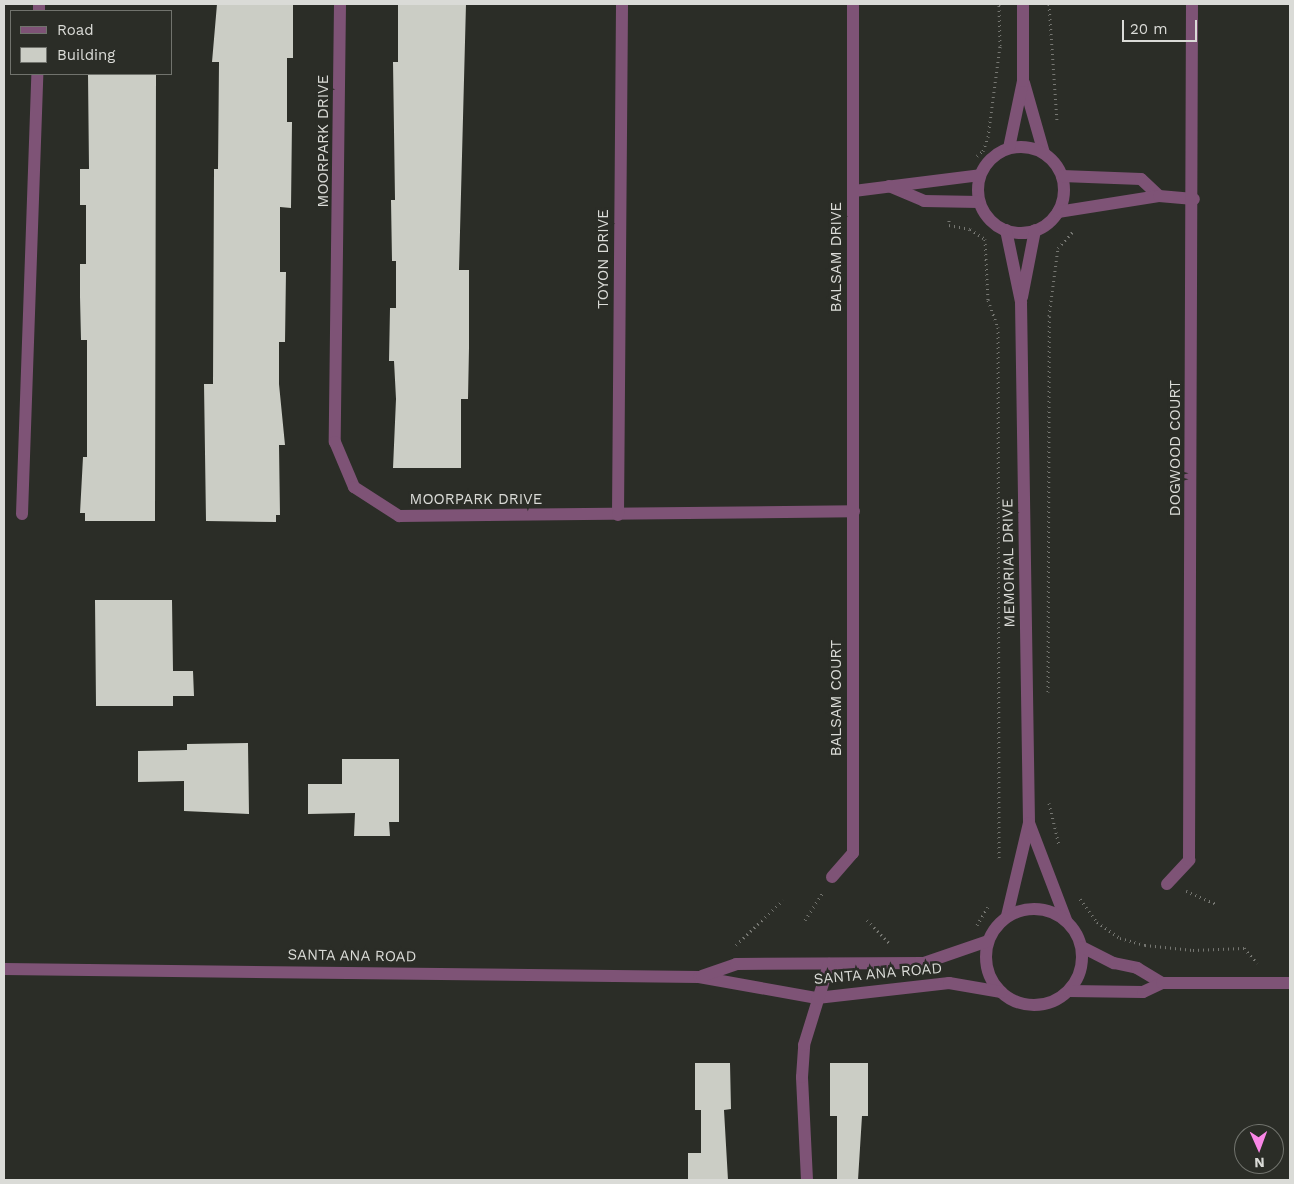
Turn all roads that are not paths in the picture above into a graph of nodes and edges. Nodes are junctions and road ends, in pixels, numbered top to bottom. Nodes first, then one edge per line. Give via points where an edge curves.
1 (340, 4) edge
2 (622, 4) edge
3 (853, 4) edge
4 (1023, 4) edge
5 (1192, 4) edge
6 (37, 75) edge
7 (1023, 81) junction
8 (1009, 148) junction
9 (1044, 153) junction
10 (980, 175) junction
11 (1062, 176) junction
12 (889, 186) junction
13 (854, 191) junction
14 (1159, 196) junction
15 (1194, 199) junction
16 (979, 202) junction
17 (1058, 212) junction
18 (1006, 230) junction
19 (1035, 230) junction
20 (1022, 302) junction
21 (854, 510) junction
22 (22, 514) dead end
23 (618, 515) junction
24 (1029, 823) junction
25 (832, 877) road end
26 (1167, 884) road end
27 (1007, 916) junction
28 (1066, 920) junction
29 (988, 941) junction
30 (1082, 947) junction
31 (829, 964) junction
32 (4, 969) edge
33 (699, 977) junction
34 (1162, 983) junction
35 (1290, 983) edge
36 (1069, 991) junction
37 (1001, 992) junction
38 (817, 998) junction
39 (807, 1180) edge

1 - 23 street, MOORPARK DRIVE via 335,442 354,486 399,516
2 - 23 street, TOYON DRIVE
3 - 13 street, BALSAM DRIVE
4 - 7 street
5 - 15 street, DOGWOOD COURT
6 - 22 street
7 - 8 street
7 - 9 street
8 - 9 street via 1022,146
8 - 10 street via 987,163
9 - 11 street
10 - 12 street
10 - 16 street
11 - 14 street via 1141,179
11 - 17 street via 1063,198
12 - 13 street
12 - 16 street via 924,201
13 - 21 street, BALSAM DRIVE
14 - 15 street
14 - 17 street
15 - 26 street, DOGWOOD COURT via 1189,860
16 - 18 street via 985,214
17 - 19 street
18 - 19 street
18 - 20 street
19 - 20 street
20 - 24 street, MEMORIAL DRIVE
21 - 23 street, MOORPARK DRIVE
21 - 25 street, BALSAM COURT via 853,853
24 - 27 street
24 - 28 street
27 - 28 street via 1038,908
27 - 29 street
28 - 30 street
29 - 31 street, SANTA ANA ROAD via 924,963
29 - 37 street, SANTA ANA ROAD via 988,972
30 - 34 street via 1114,963 1137,968
30 - 36 street via 1079,978
31 - 33 street, SANTA ANA ROAD via 736,964
31 - 38 street
32 - 33 street, SANTA ANA ROAD
33 - 38 street, SANTA ANA ROAD
34 - 35 street, SANTA ANA ROAD
34 - 36 street, SANTA ANA ROAD via 1142,992
36 - 37 street, SANTA ANA ROAD via 1040,1006 1023,1005
37 - 38 street, SANTA ANA ROAD via 949,983
38 - 39 street via 804,1045 802,1077

